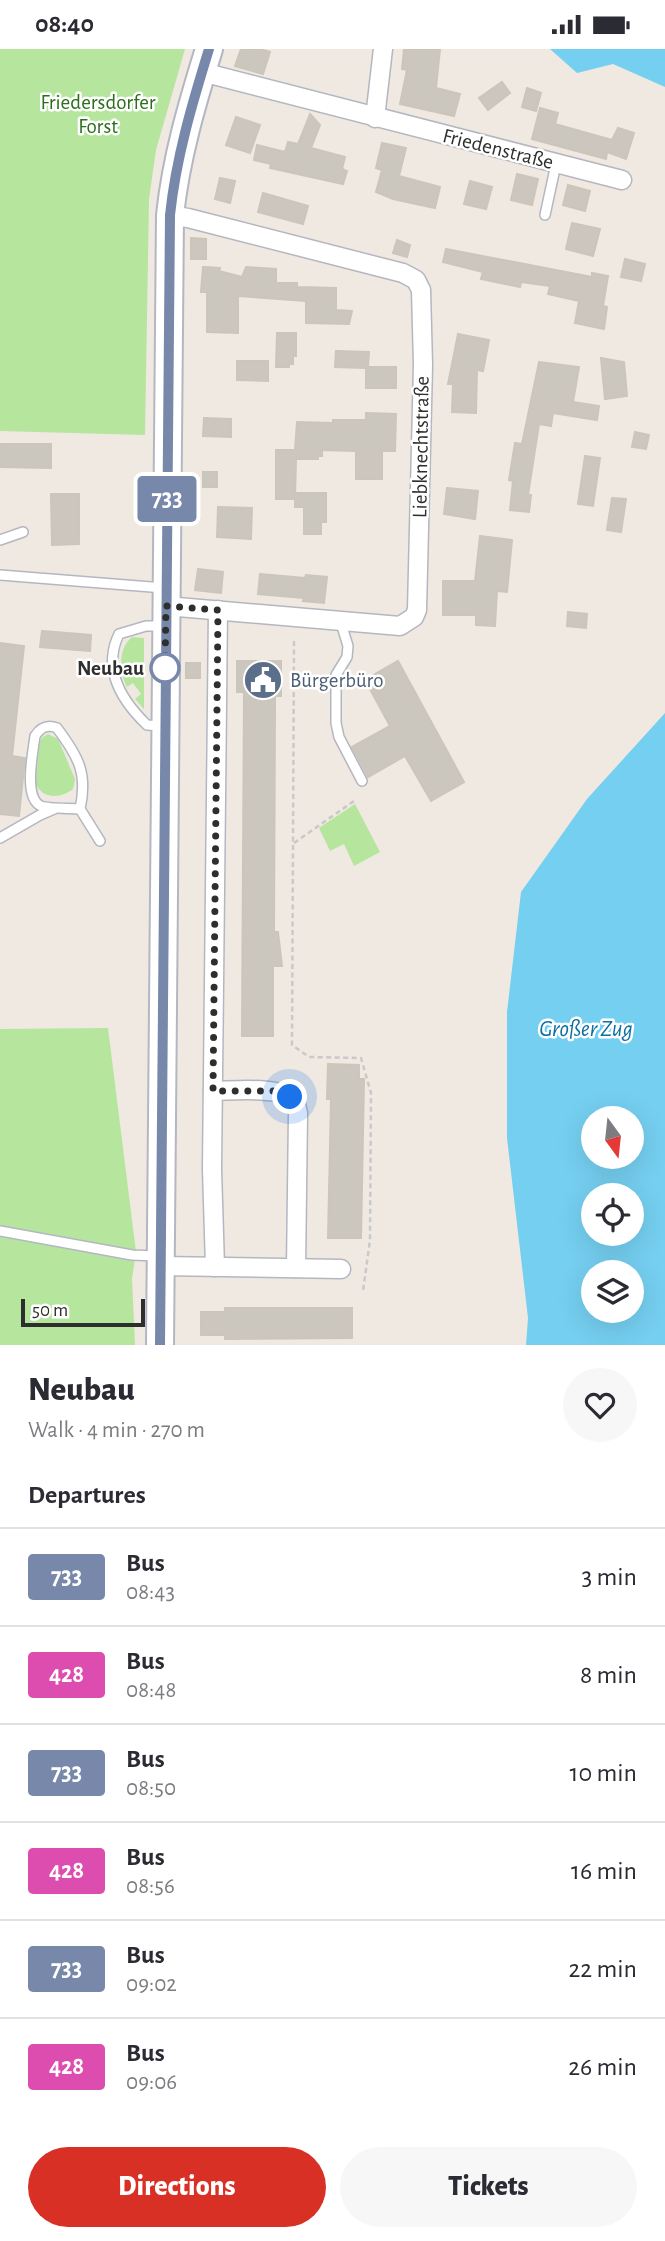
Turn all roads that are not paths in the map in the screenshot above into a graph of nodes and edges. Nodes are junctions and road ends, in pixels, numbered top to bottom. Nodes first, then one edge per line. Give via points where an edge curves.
1 (383, 49) edge
2 (205, 60) edge
3 (374, 118) junction
4 (556, 164) junction
5 (622, 180) dead end
6 (170, 215) junction
7 (545, 215) dead end
8 (23, 532) dead end
9 (0, 540) edge
10 (0, 575) edge
11 (166, 607) junction
12 (218, 610) junction
13 (341, 623) junction
14 (164, 727) junction
15 (362, 781) dead end
16 (58, 807) junction
17 (80, 809) junction
18 (0, 838) edge
19 (100, 841) dead end
20 (213, 1091) junction
21 (0, 1231) edge
22 (161, 1261) junction
23 (215, 1267) junction
24 (296, 1268) junction
25 (341, 1269) dead end
26 (160, 1345) edge

1 - 3 street
2 - 3 street, Friedenstraße
2 - 6 main road via 176,165
3 - 4 street, Friedenstraße
4 - 5 street, Friedenstraße
4 - 7 lane
6 - 11 main road
6 - 13 street, Liebknechtstraße via 403,273 416,280 421,290 417,610 414,618 400,626
8 - 9 lane
10 - 11 lane
11 - 12 street, Liebknechtstraße
11 - 14 main road
11 - 14 lane via 119,634 113,646 114,671 124,701 147,725
12 - 13 street, Liebknechtstraße
12 - 20 street
13 - 15 lane via 348,646 336,675 336,723
14 - 22 main road
16 - 17 lane
16 - 17 lane via 40,806 30,789 35,736 39,729 51,725 81,768 85,784
16 - 18 lane
17 - 19 lane
20 - 23 street
20 - 24 street via 275,1091 295,1102
21 - 22 lane
22 - 23 street
22 - 26 main road
23 - 24 street
24 - 25 street

